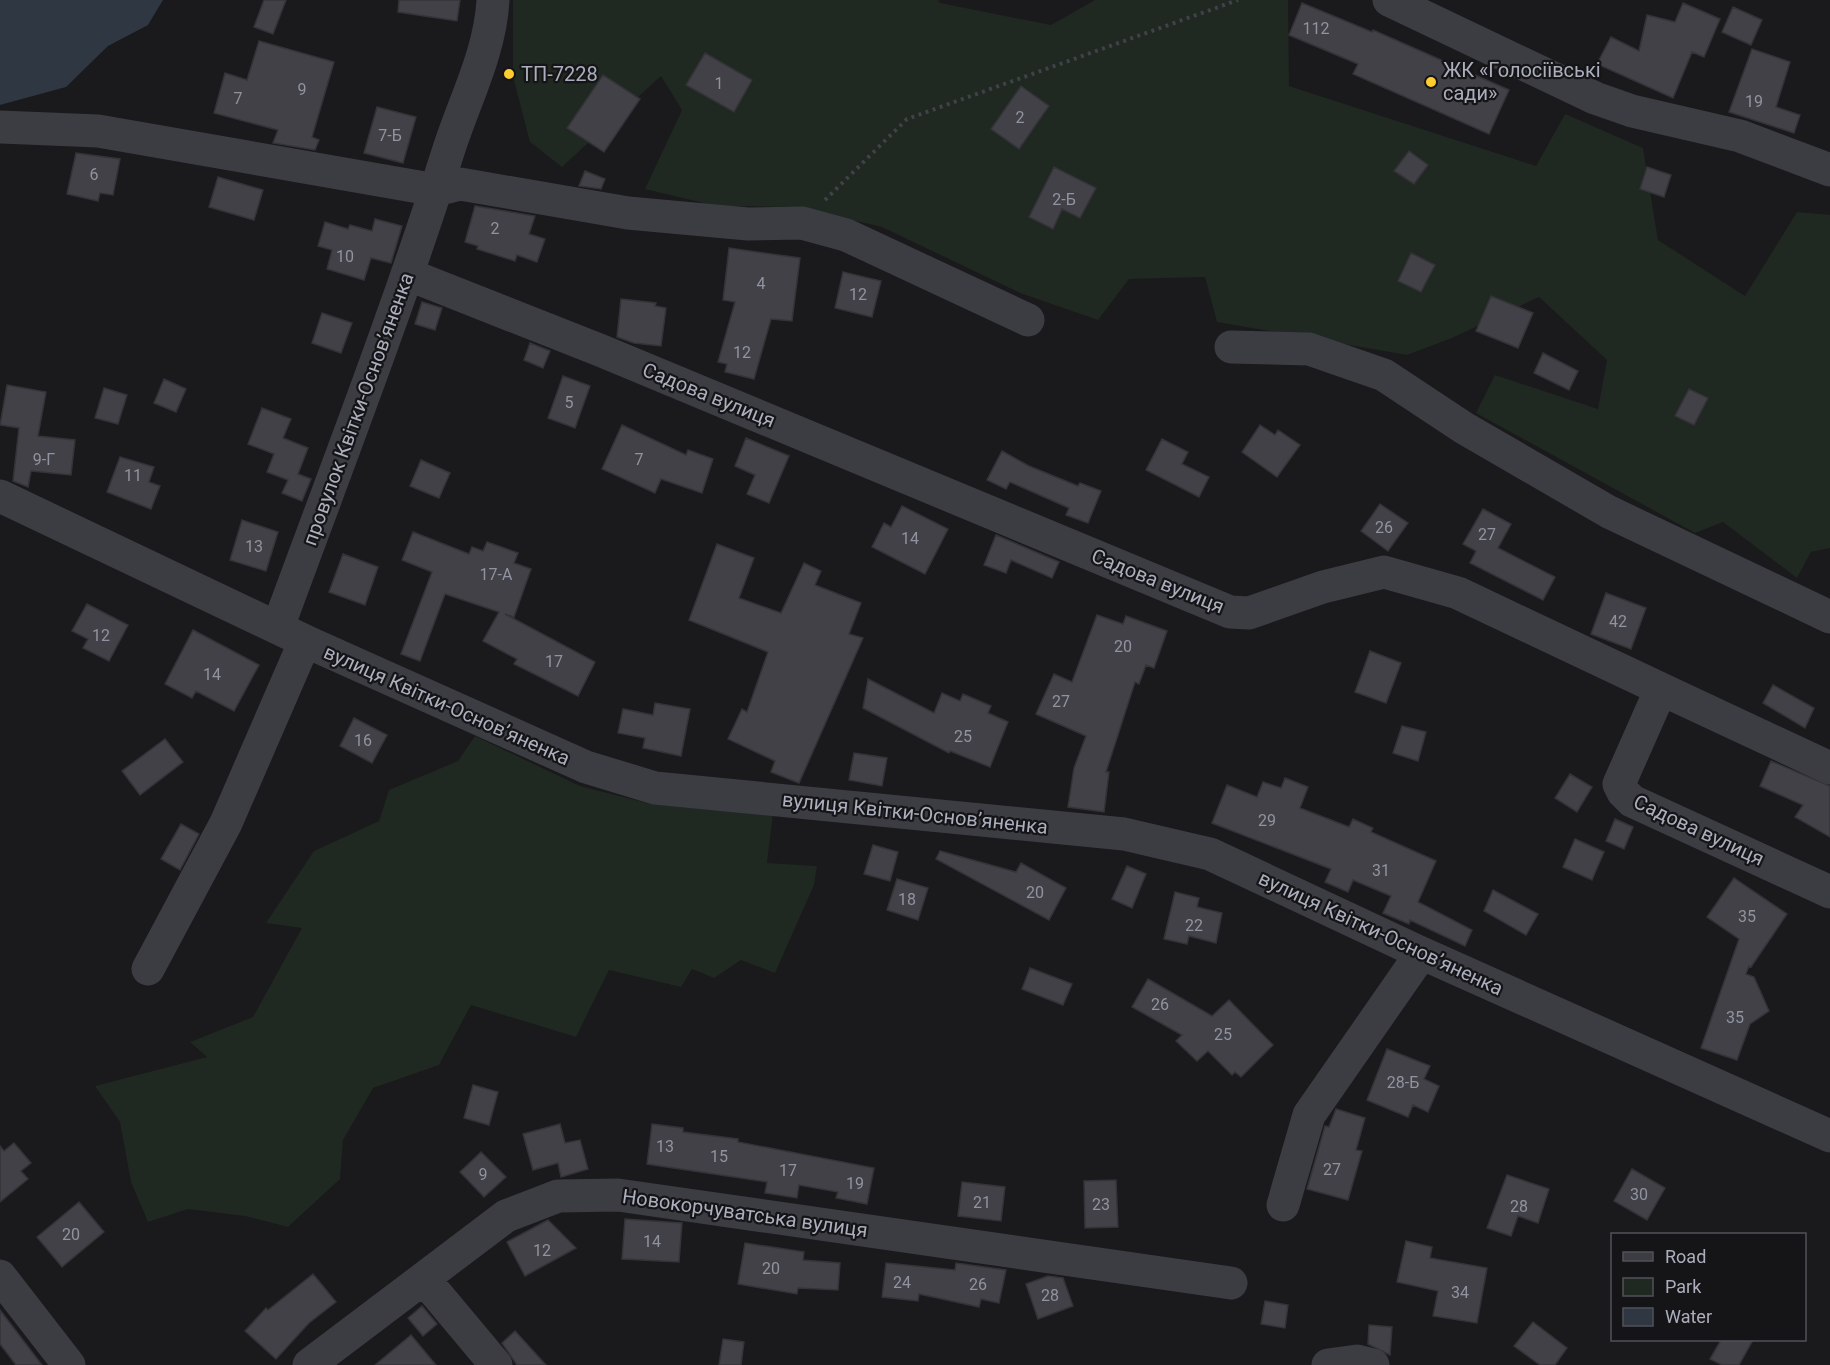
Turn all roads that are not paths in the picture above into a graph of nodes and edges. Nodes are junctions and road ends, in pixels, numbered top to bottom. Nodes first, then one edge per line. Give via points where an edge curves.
1 (494, 0) edge
2 (1389, 0) edge
3 (0, 127) edge
4 (1830, 170) edge
5 (436, 190) junction
6 (407, 274) junction
7 (1028, 320) dead end
8 (1231, 347) dead end
9 (0, 496) edge
10 (1830, 616) edge
11 (292, 634) junction
12 (1661, 689) junction
13 (1830, 768) edge
14 (1830, 892) edge
15 (1419, 952) junction
16 (148, 969) dead end
17 (1830, 1136) edge
18 (1283, 1205) dead end
19 (0, 1276) edge
20 (424, 1279) junction
21 (1231, 1283) dead end
22 (69, 1365) edge
23 (309, 1365) edge
24 (496, 1365) edge
25 (1328, 1365) edge
26 (1373, 1365) edge

1 - 5 street, провулок Квітки-Основʼяненка via 476,79
2 - 4 street via 1595,98 1632,111 1740,136
3 - 5 street via 98,130
5 - 6 street, провулок Квітки-Основʼяненка
5 - 7 street via 460,184 628,213 748,224 802,223 846,235
6 - 11 street, провулок Квітки-Основʼяненка
6 - 12 street, Садова вулиця via 1230,612 1249,613 1323,587 1384,572 1458,593
8 - 10 street via 1310,350 1384,375 1464,428 1609,512
9 - 11 street, вулиця Квітки-Основ’яненка
11 - 15 street, вулиця Квітки-Основ’яненка via 586,767 655,788 1124,834 1210,854
11 - 16 street, провулок Квітки-Основʼяненка via 226,823
12 - 13 street
12 - 14 street, Садова вулиця via 1623,771 1619,784 1623,792 1632,801
15 - 17 street, вулиця Квітки-Основ’яненка
15 - 18 street via 1309,1115
19 - 22 street
20 - 21 street, Новокорчуватська вулиця via 506,1216 558,1196 587,1194 618,1195
20 - 23 street, Новокорчуватська вулиця
20 - 24 street
25 - 26 street via 1357,1361

